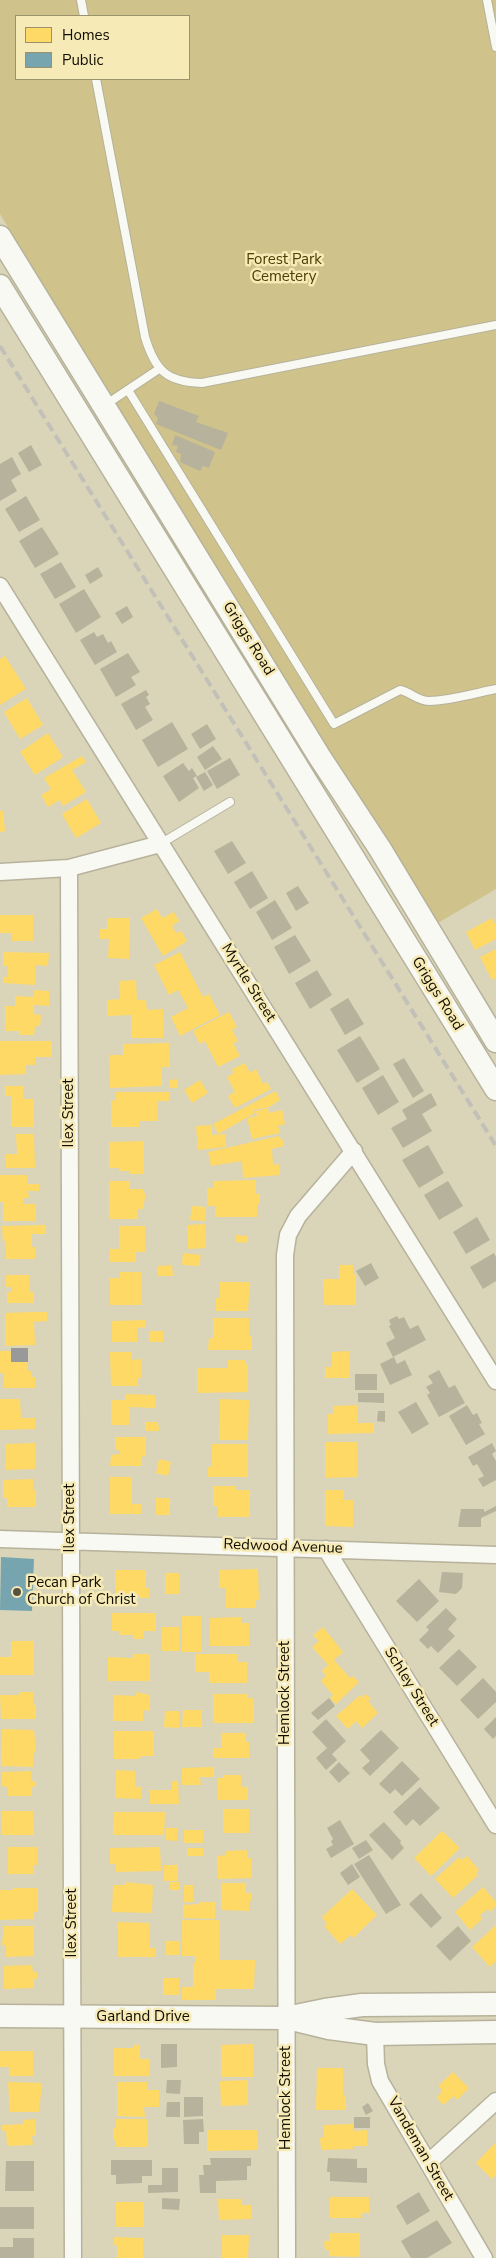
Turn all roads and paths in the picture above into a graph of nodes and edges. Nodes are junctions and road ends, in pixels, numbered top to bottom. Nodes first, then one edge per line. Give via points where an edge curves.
1 (81, 0) edge
2 (487, 0) edge
3 (84, 15) edge
4 (496, 47) edge
5 (96, 80) edge
6 (0, 237) edge
7 (0, 286) edge
8 (496, 324) edge
9 (159, 369) junction
10 (128, 390) junction
11 (103, 406) junction
12 (0, 586) edge
13 (496, 689) edge
14 (319, 756) junction
15 (298, 769) junction
16 (230, 802) dead end
17 (160, 844) junction
18 (69, 868) junction
19 (0, 872) edge
20 (495, 1037) edge
21 (470, 1047) junction
22 (496, 1089) edge
23 (354, 1151) junction
24 (496, 1381) edge
25 (0, 1539) edge
26 (70, 1541) junction
27 (285, 1547) junction
28 (326, 1549) junction
29 (496, 1555) edge
30 (496, 1825) edge
31 (496, 2004) edge
32 (0, 2016) edge
33 (72, 2017) junction
34 (286, 2018) junction
35 (496, 2032) edge
36 (375, 2034) junction
37 (496, 2101) edge
38 (428, 2162) junction
39 (73, 2258) edge
40 (287, 2258) edge
41 (484, 2258) edge

1 - 3 lane
2 - 4 lane
5 - 9 lane via 145,337
6 - 11 main road, Griggs Road
7 - 15 main road, Griggs Road
8 - 9 lane via 202,383 185,383
9 - 10 lane
10 - 11 lane
10 - 13 lane via 334,724 400,690 428,701
11 - 14 main road, Griggs Road
12 - 17 street, Myrtle Street
14 - 15 main road
14 - 20 main road, Griggs Road via 380,848
15 - 21 main road, Griggs Road
16 - 17 lane
17 - 18 street
17 - 23 street, Myrtle Street
18 - 19 street
18 - 26 street, Ilex Street
20 - 21 street
21 - 22 main road, Griggs Road
23 - 24 street, Myrtle Street
23 - 27 street, Hemlock Street via 298,1216 288,1235 285,1255
25 - 26 street, Redwood Avenue
26 - 27 street, Redwood Avenue
26 - 33 street, Ilex Street
27 - 28 street, Redwood Avenue
27 - 34 street, Hemlock Street
28 - 29 street, Redwood Avenue
28 - 30 street, Schley Street
31 - 34 main road, Garland Drive via 362,2005
32 - 33 main road, Garland Drive
33 - 34 main road, Garland Drive
33 - 39 street, Ilex Street
34 - 36 main road, Garland Drive
34 - 40 street, Hemlock Street
35 - 36 main road, Garland Drive
36 - 38 street, Vandeman Street via 380,2081
37 - 38 street
38 - 41 street, Vandeman Street

